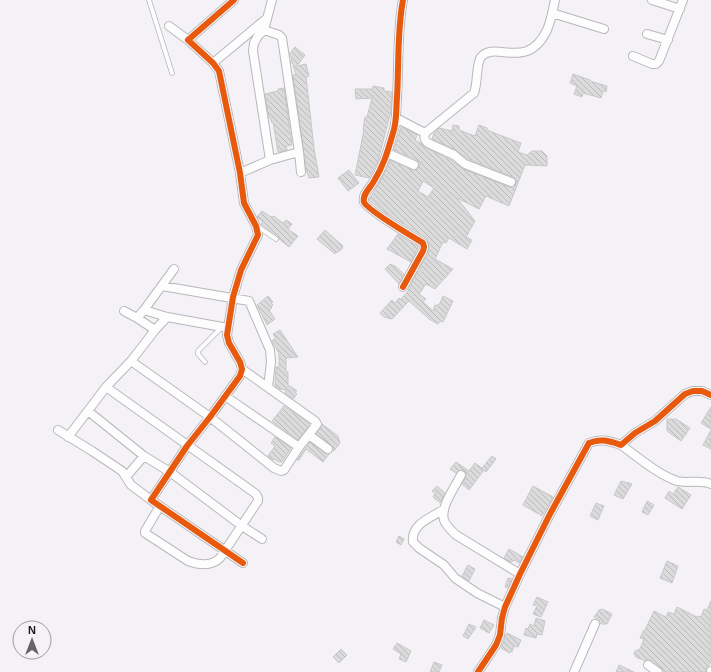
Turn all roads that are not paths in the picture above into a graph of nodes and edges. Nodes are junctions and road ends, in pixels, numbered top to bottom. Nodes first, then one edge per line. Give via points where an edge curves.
1 (149, 0) edge
2 (234, 0) edge
3 (270, 0) edge
4 (403, 0) edge
5 (555, 0) edge
6 (652, 0) edge
7 (682, 0) edge
8 (680, 9) junction
9 (552, 13) junction
10 (267, 18) junction
11 (169, 26) dead end
12 (604, 29) dead end
13 (264, 30) junction
14 (647, 34) dead end
15 (188, 40) junction
16 (668, 40) junction
17 (633, 56) dead end
18 (213, 63) junction
19 (172, 73) dead end
20 (396, 118) junction
21 (425, 133) junction
22 (299, 152) junction
23 (387, 153) junction
24 (270, 160) junction
25 (414, 165) dead end
26 (301, 172) dead end
27 (240, 173) junction
28 (511, 182) dead end
29 (256, 226) junction
30 (276, 239) dead end
31 (174, 268) dead end
32 (162, 286) junction
33 (403, 287) dead end
34 (233, 297) junction
35 (124, 310) dead end
36 (144, 310) junction
37 (167, 317) junction
38 (138, 318) junction
39 (225, 327) junction
40 (155, 330) junction
41 (131, 361) junction
42 (204, 362) dead end
43 (242, 369) junction
44 (106, 387) junction
45 (268, 387) junction
46 (225, 396) junction
47 (711, 396) edge
48 (88, 411) junction
49 (210, 417) junction
50 (58, 430) dead end
51 (309, 434) junction
52 (68, 437) junction
53 (621, 445) junction
54 (187, 446) junction
55 (299, 448) junction
56 (328, 449) dead end
57 (144, 456) junction
58 (170, 472) junction
59 (461, 475) dead end
60 (126, 477) junction
61 (711, 484) edge
62 (151, 500) junction
63 (160, 506) junction
64 (443, 510) junction
65 (242, 526) junction
66 (262, 539) dead end
67 (224, 550) junction
68 (243, 563) dead end
69 (520, 574) junction
70 (505, 607) junction
71 (595, 624) dead end
72 (648, 665) dead end
73 (478, 672) edge
74 (574, 672) edge
75 (658, 672) edge

1 - 19 lane
2 - 15 street
3 - 10 street
4 - 20 street via 400,15
5 - 9 street
6 - 8 street
7 - 8 street
8 - 16 street
9 - 12 street
9 - 21 street via 543,37 526,52 514,54 494,51 482,56 479,59 474,93
10 - 13 street
10 - 18 street
11 - 15 street
13 - 22 street via 282,38
13 - 24 street via 254,43 253,51
14 - 16 street
15 - 18 street
16 - 17 street via 656,64
18 - 27 street via 222,79
20 - 21 street
20 - 23 street
21 - 28 street via 425,141 428,143 454,155 465,164
22 - 24 street
22 - 26 street
23 - 25 street
23 - 33 street via 364,201 366,206 378,215 423,243 423,251
24 - 27 street
27 - 29 street via 244,203
29 - 30 lane
29 - 34 street via 258,235 241,270
31 - 32 street
32 - 34 street
32 - 36 street
34 - 39 street
34 - 45 street via 249,300 270,350
35 - 38 street
36 - 37 street
36 - 38 street
37 - 39 street
37 - 40 street
38 - 40 street
39 - 42 lane via 198,351
39 - 43 street via 227,339
40 - 41 street
41 - 44 street
41 - 49 street
43 - 45 street
43 - 46 street via 240,376
44 - 48 street
44 - 54 street
45 - 51 street via 315,421 316,425
46 - 49 street
46 - 55 street
47 - 53 street via 702,391 686,394 655,421
48 - 52 street
48 - 57 street
49 - 54 street
49 - 55 street via 277,470 284,470
50 - 52 street
51 - 55 street
51 - 56 street
52 - 60 street via 122,471
53 - 61 street via 678,481
53 - 69 street via 607,440 589,443
54 - 58 street
54 - 65 street via 256,494 258,501
57 - 58 street
57 - 60 street
58 - 62 street
58 - 65 street
59 - 64 street
60 - 62 street
62 - 63 street
63 - 67 street
63 - 67 street via 145,531 147,534 196,564 215,563
64 - 69 street via 444,520 456,535
64 - 70 street via 420,523 414,530 414,542 444,565 455,578
65 - 66 street
65 - 67 street
67 - 68 street
69 - 70 street
70 - 73 street via 496,645
71 - 74 street
72 - 75 street

